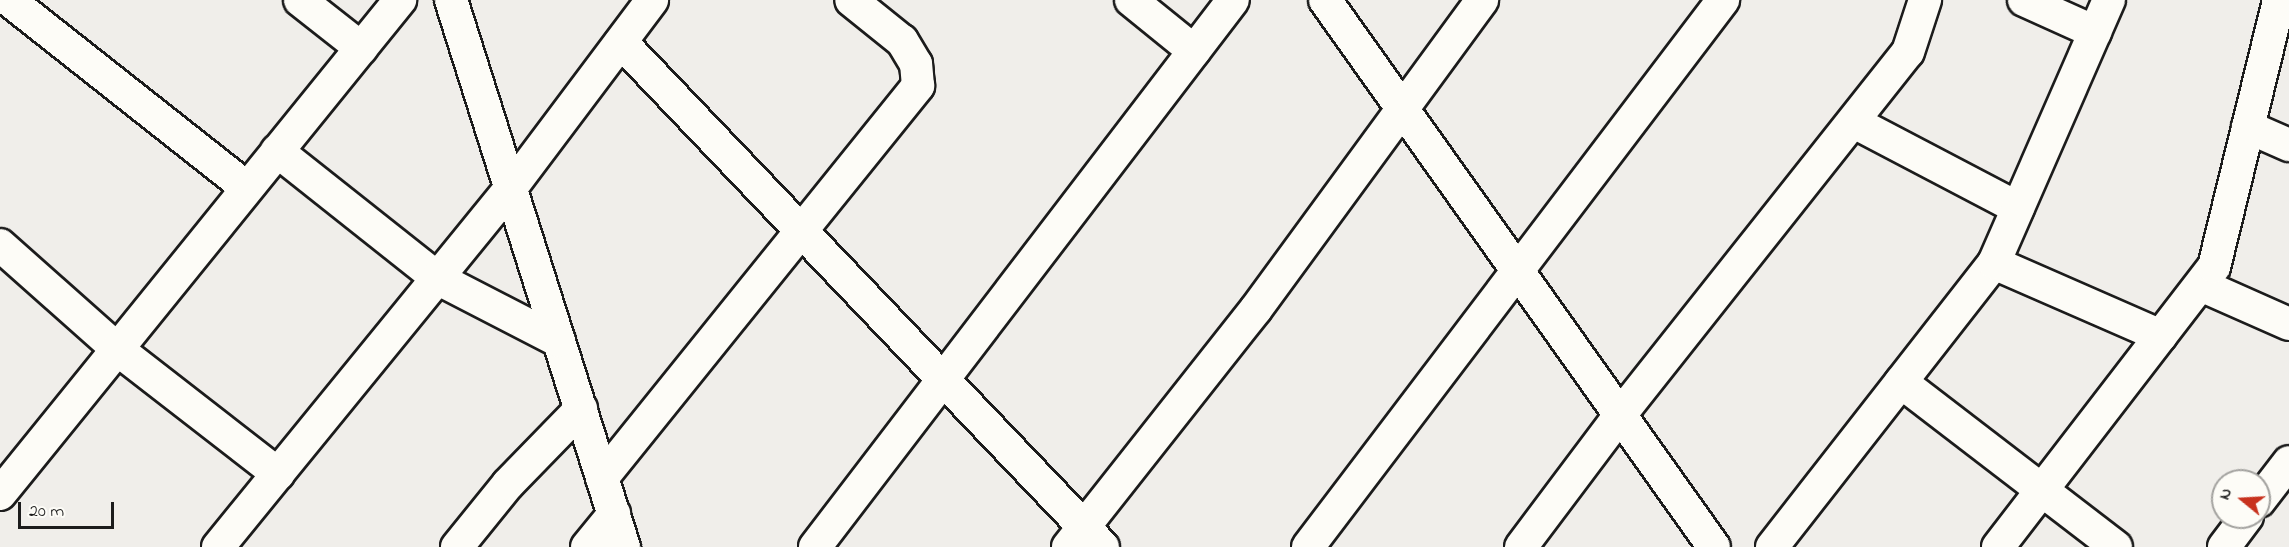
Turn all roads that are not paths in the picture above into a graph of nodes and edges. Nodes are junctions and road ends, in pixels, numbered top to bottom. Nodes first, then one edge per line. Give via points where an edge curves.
1 (9, 0) edge
2 (300, 0) edge
3 (400, 0) edge
4 (451, 0) edge
5 (652, 0) edge
6 (850, 0) edge
7 (1131, 0) edge
8 (1233, 0) edge
9 (1325, 0) edge
10 (1482, 0) edge
11 (1723, 0) edge
12 (1925, 0) edge
13 (2024, 0) edge
14 (2109, 0) edge
15 (2279, 0) edge
16 (2095, 32) junction
17 (621, 42) junction
18 (361, 48) junction
19 (1194, 51) junction
20 (1401, 107) junction
21 (1854, 122) junction
22 (2248, 127) junction
23 (2289, 145) edge
24 (277, 151) junction
25 (247, 188) junction
26 (511, 188) junction
27 (2018, 208) junction
28 (802, 231) junction
29 (0, 245) edge
30 (1994, 263) junction
31 (1518, 271) junction
32 (437, 278) junction
33 (2201, 285) junction
34 (2289, 324) edge
35 (2161, 336) junction
36 (559, 341) junction
37 (117, 349) junction
38 (941, 377) junction
39 (1901, 382) junction
40 (581, 409) junction
41 (1620, 415) junction
42 (2289, 462) edge
43 (278, 474) junction
44 (603, 478) junction
45 (5, 479) edge
46 (2271, 485) edge
47 (2042, 490) junction
48 (614, 514) junction
49 (2238, 529) edge
50 (1085, 540) edge
51 (218, 547) edge
52 (457, 547) edge
53 (587, 547) edge
54 (624, 547) edge
55 (815, 547) edge
56 (1308, 547) edge
57 (1521, 547) edge
58 (1714, 547) edge
59 (1772, 547) edge
60 (1998, 547) edge
61 (2116, 547) edge
62 (2224, 547) edge

1 - 25 street
2 - 18 street
3 - 18 street
4 - 26 street
5 - 17 street
6 - 28 street via 902,40 916,64 918,86
7 - 19 street
8 - 19 street
9 - 20 street
10 - 20 street
11 - 31 street
12 - 21 street via 1908,52
13 - 16 street
14 - 16 street
15 - 22 street
16 - 27 street
17 - 26 street
17 - 28 street
18 - 24 street
19 - 38 street
20 - 31 street
20 - 50 street
21 - 27 street
21 - 41 street
22 - 23 street
22 - 33 street via 2214,267
24 - 25 street
24 - 32 street
25 - 37 street
26 - 32 street
26 - 36 street
27 - 30 street
28 - 38 street
28 - 44 street
29 - 37 street
30 - 35 street
30 - 39 street
31 - 41 street
31 - 56 street
32 - 36 street
32 - 43 street
33 - 34 street
33 - 35 street
35 - 47 street
36 - 40 street
37 - 43 street
37 - 45 street
38 - 50 street
38 - 55 street
39 - 47 street
39 - 59 street
40 - 44 street
40 - 52 street via 508,484
41 - 57 street
41 - 58 street
42 - 46 street
43 - 51 street
44 - 48 street
47 - 60 street
47 - 61 street
48 - 53 street
48 - 54 street
49 - 62 street

